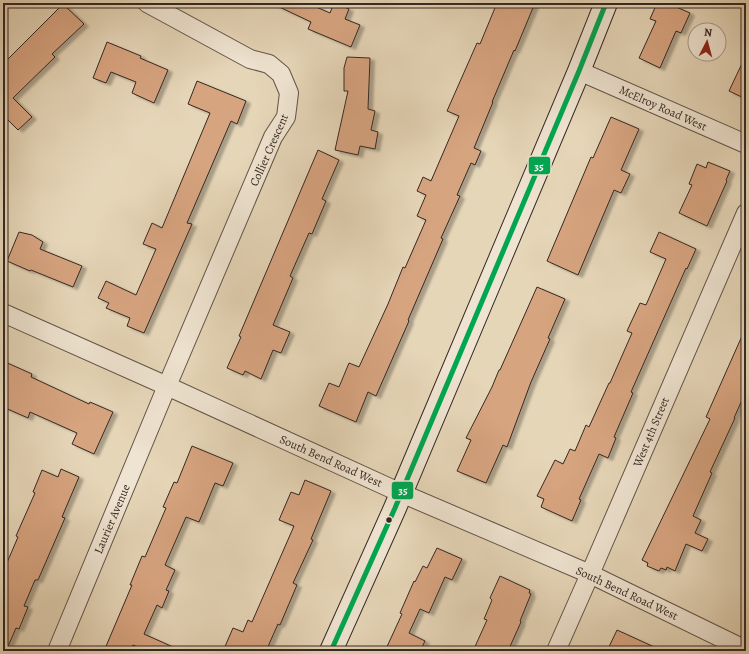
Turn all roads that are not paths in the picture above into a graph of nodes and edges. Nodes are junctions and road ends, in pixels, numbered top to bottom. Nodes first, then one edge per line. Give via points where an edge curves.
1 (147, 3) edge
2 (606, 3) edge
3 (579, 71) junction
4 (746, 144) edge
5 (746, 213) edge
6 (3, 313) edge
7 (167, 386) junction
8 (401, 493) junction
9 (590, 574) junction
10 (746, 650) edge
11 (57, 651) edge
12 (331, 651) edge
13 (556, 651) edge

1 - 7 street, Collier Crescent via 250,59 269,64 281,74 289,93 286,117 273,137
2 - 3 main road
3 - 4 street, McElroy Road West
3 - 8 main road
5 - 9 street, West 4th Street
6 - 7 street, South Bend Road West
7 - 8 street, South Bend Road West
7 - 11 street, Laurier Avenue
8 - 9 street, South Bend Road West
8 - 12 main road
9 - 10 street, South Bend Road West
9 - 13 street, West 4th Street

